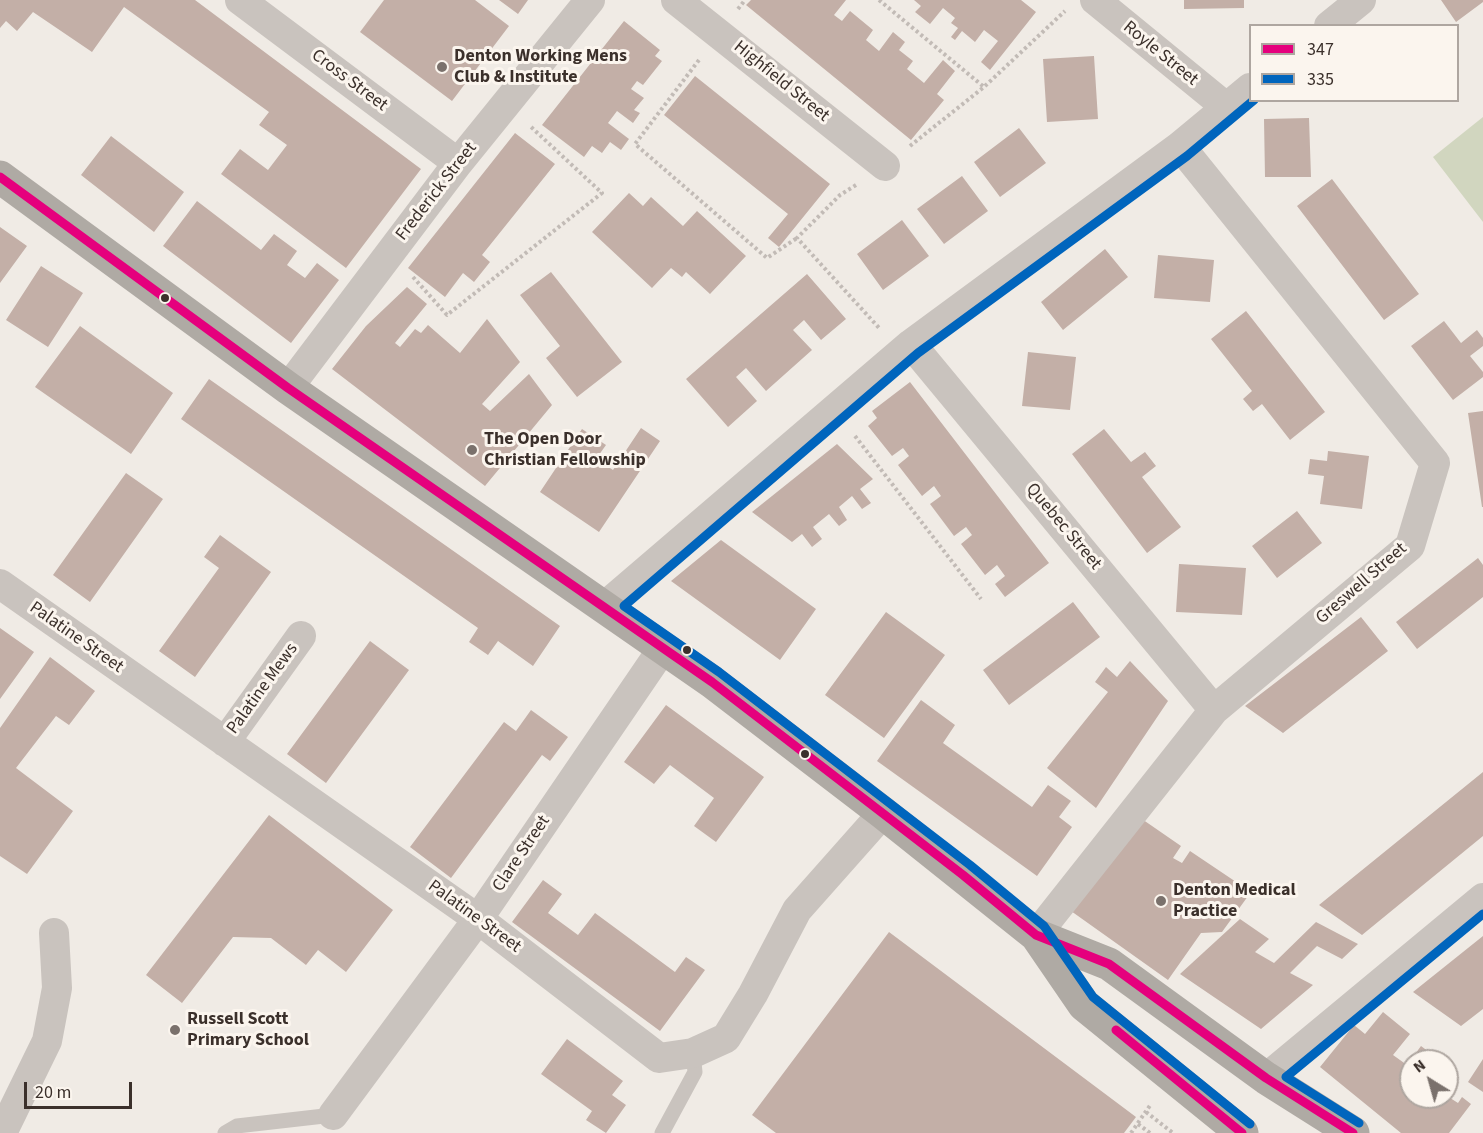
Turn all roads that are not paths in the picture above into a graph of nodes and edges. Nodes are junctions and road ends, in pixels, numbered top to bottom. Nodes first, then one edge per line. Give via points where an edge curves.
1 (240, 0) edge
2 (591, 0) edge
3 (676, 0) edge
4 (1095, 0) edge
5 (1361, 0) edge
6 (1331, 24) edge
7 (1249, 90) edge
8 (1226, 107) junction
9 (1180, 146) junction
10 (458, 163) junction
11 (885, 166) dead end
12 (0, 177) edge
13 (911, 344) junction
14 (288, 388) junction
15 (0, 584) edge
16 (604, 607) junction
17 (301, 636) dead end
18 (663, 648) junction
19 (1214, 710) junction
20 (225, 742) junction
21 (883, 813) junction
22 (1483, 898) edge
23 (478, 919) junction
24 (54, 933) dead end
25 (1036, 935) junction
26 (693, 1053) junction
27 (1266, 1078) junction
28 (333, 1115) joint
29 (2, 1133) edge
30 (225, 1133) edge
31 (662, 1133) edge
32 (1242, 1133) edge
33 (1353, 1133) edge

1 - 10 street, Cross Street
2 - 10 street, Frederick Street
3 - 11 street, Highfield Street
4 - 8 street, Royle Street
5 - 6 street
7 - 8 street
8 - 9 street
9 - 13 street
9 - 19 street, Greswell Street via 1435,463 1410,546
10 - 14 street, Frederick Street
12 - 14 highway
13 - 16 street
13 - 19 street, Quebec Street
14 - 16 highway
15 - 20 street, Palatine Street
16 - 18 highway
17 - 20 street, Palatine Mews
18 - 21 highway
18 - 23 street, Clare Street
19 - 25 street, Greswell Street
20 - 23 street, Palatine Street
21 - 25 highway
21 - 26 street, Palatine Street via 797,910 726,1038
22 - 27 street
23 - 26 street, Palatine Street via 659,1058
23 - 28 street, Clare Street
24 - 29 street via 57,988 47,1041
25 - 27 highway via 1109,964
25 - 32 highway via 1084,1005
26 - 31 lane via 695,1072
27 - 33 highway
28 - 30 lane via 237,1126

